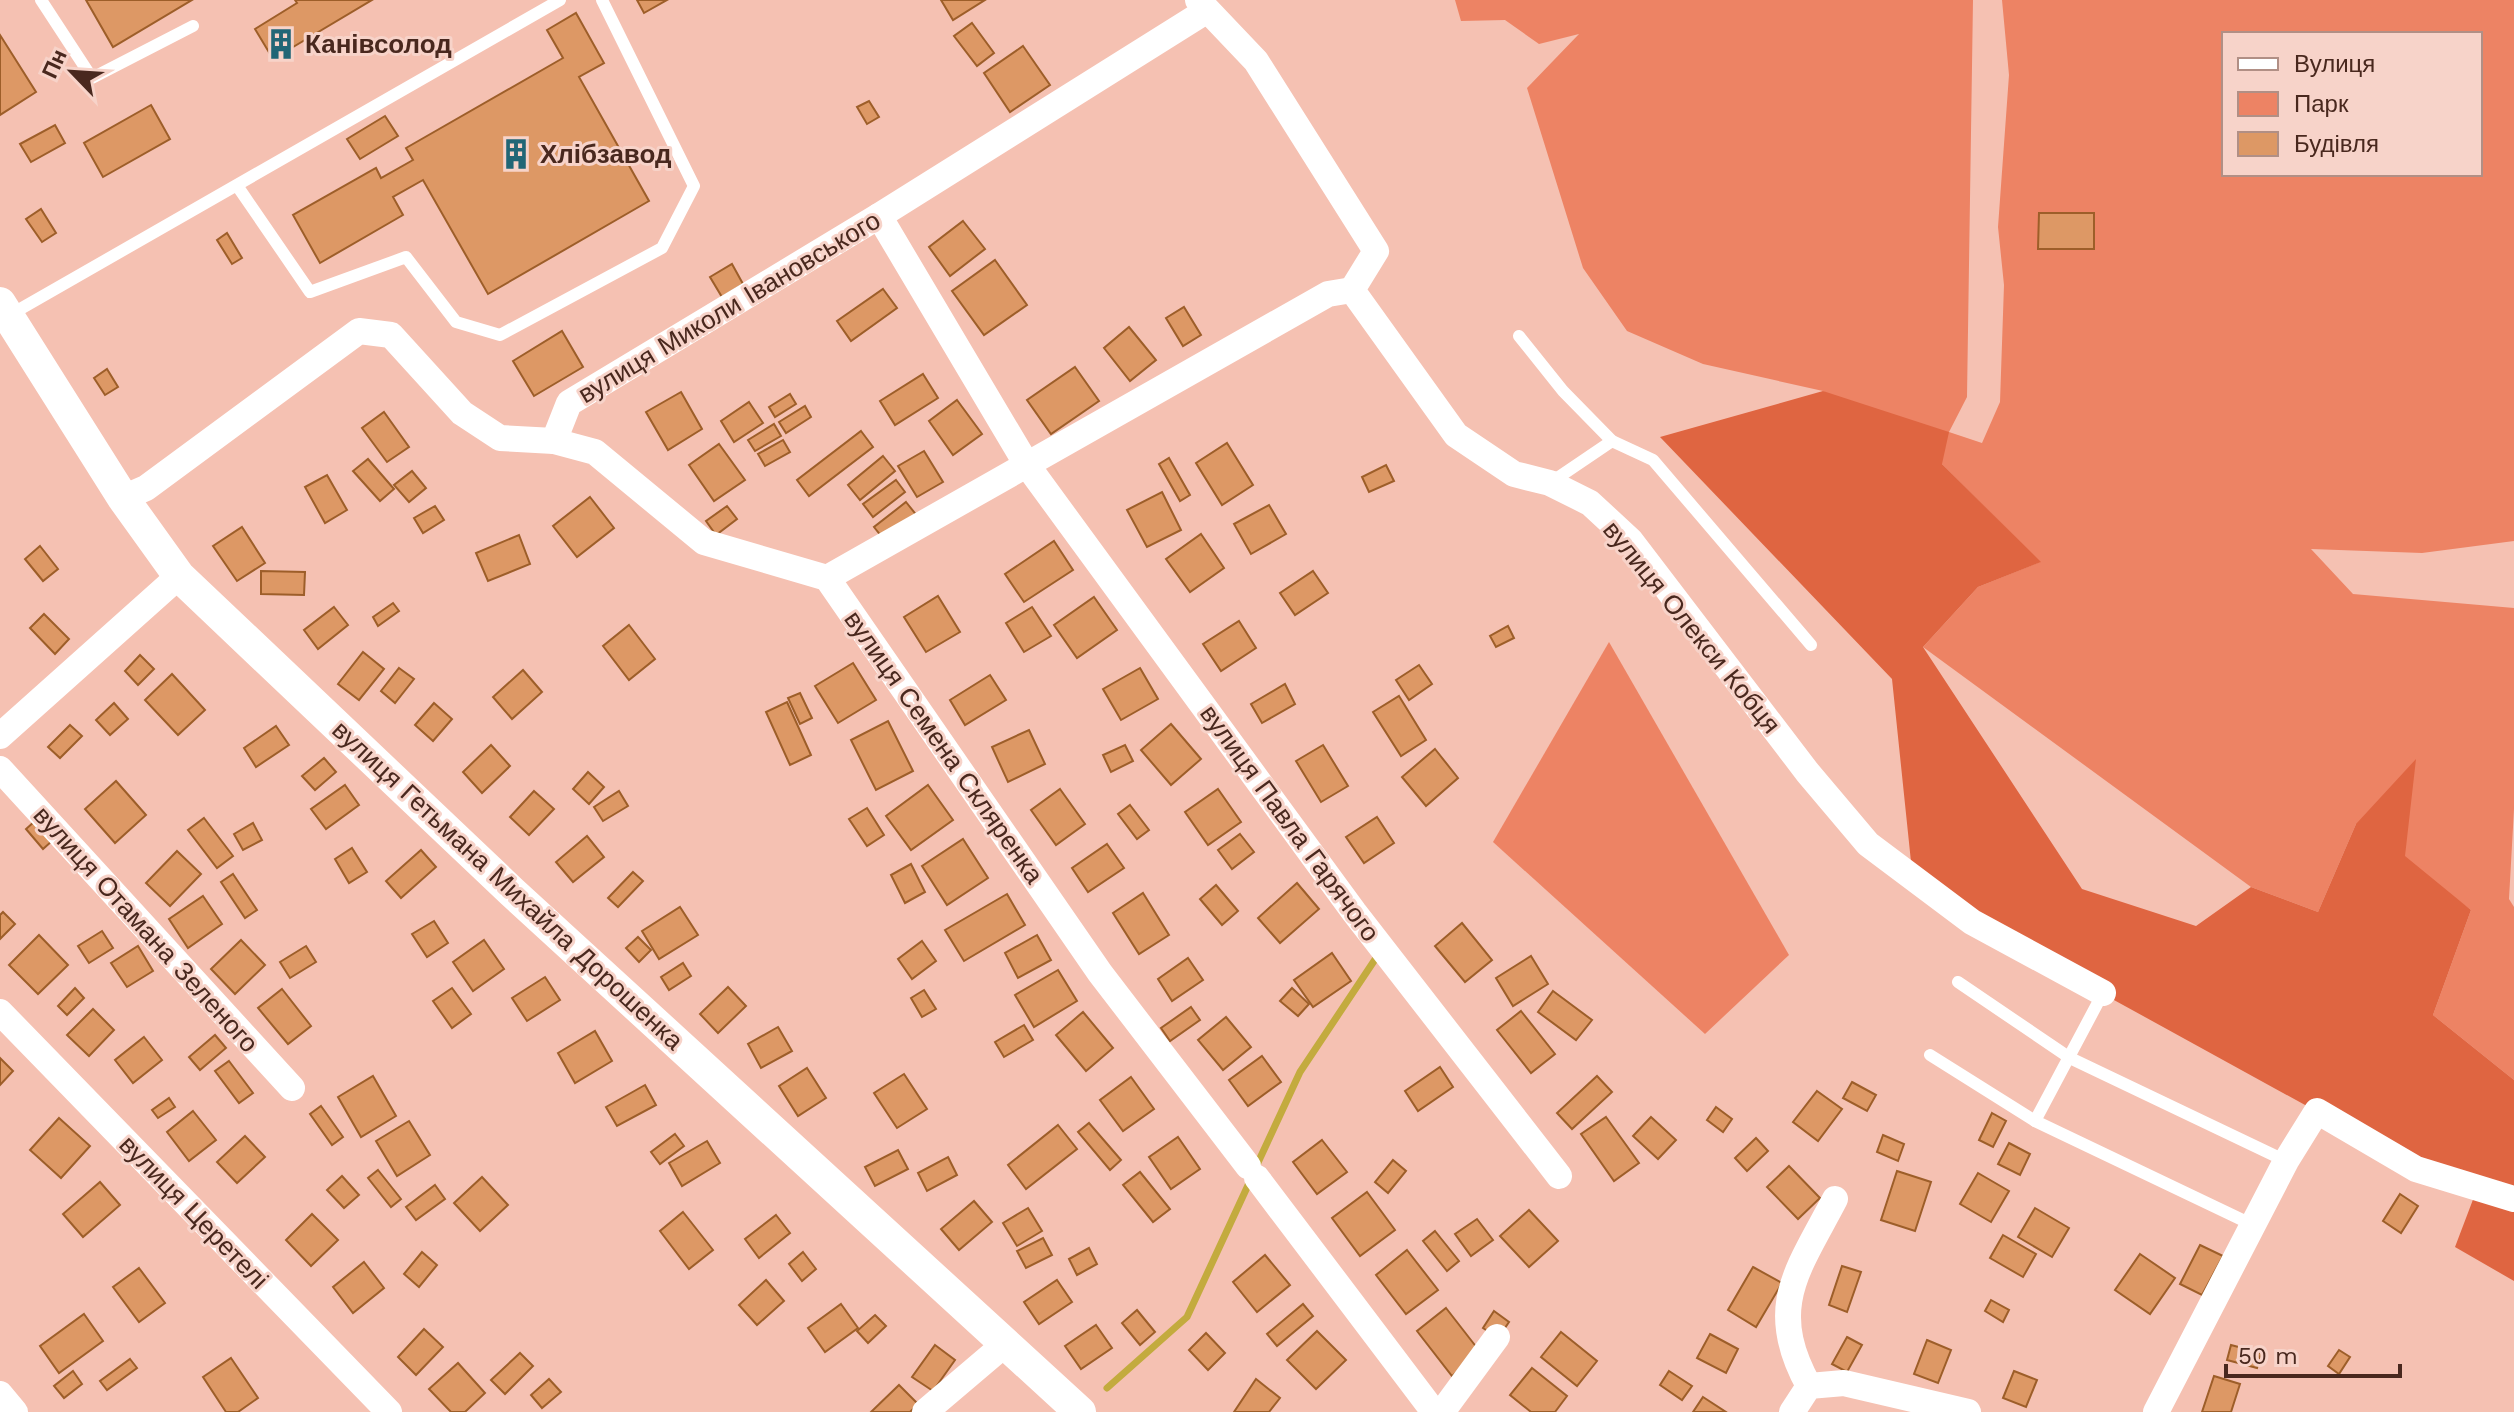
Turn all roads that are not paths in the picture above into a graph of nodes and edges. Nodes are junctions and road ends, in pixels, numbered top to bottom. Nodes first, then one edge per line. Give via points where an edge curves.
1 (41, 0) edge
2 (560, 0) edge
3 (602, 0) edge
4 (1202, 6) edge
5 (193, 26) dead end
6 (238, 187) junction
7 (879, 216) junction
8 (1352, 290) junction
9 (4, 310) edge
10 (1519, 336) dead end
11 (554, 441) junction
12 (1612, 441) junction
13 (1027, 465) junction
14 (1550, 483) junction
15 (123, 498) junction
16 (179, 576) junction
17 (827, 578) junction
18 (1811, 645) dead end
19 (0, 736) edge
20 (0, 769) edge
21 (1958, 982) dead end
22 (2103, 993) joint
23 (0, 1012) edge
24 (1930, 1055) dead end
25 (2070, 1058) junction
26 (292, 1088) dead end
27 (2035, 1121) junction
28 (2286, 1161) junction
29 (1559, 1176) dead end
30 (1835, 1199) dead end
31 (2514, 1199) edge
32 (2253, 1225) junction
33 (1497, 1337) dead end
34 (1005, 1344) junction
35 (1809, 1386) junction
36 (0, 1394) edge
37 (15, 1412) edge
38 (389, 1412) edge
39 (925, 1412) edge
40 (1080, 1412) edge
41 (1434, 1412) edge
42 (1442, 1412) edge
43 (1792, 1412) edge
44 (1968, 1412) edge
45 (2156, 1412) edge

1 - 5 lane via 92,78
2 - 6 lane
3 - 6 lane via 694,186 662,248 500,335 456,322 406,257 310,292
4 - 7 street, вулиця Миколи Івановського
4 - 8 street via 1256,61 1376,251
6 - 9 lane
7 - 11 street, вулиця Миколи Івановського via 569,403
7 - 13 street, вулиця Павла Гарячого
8 - 13 street via 1328,294
8 - 14 street, вулиця Олекси Кобця via 1456,435 1514,474
9 - 15 street, вулиця Гетьмана Михайла Дорошенка
10 - 12 lane
11 - 15 street via 500,438 462,413 391,335 359,331 146,488
11 - 17 street via 595,452 704,542
12 - 14 lane
12 - 18 lane via 1653,460
13 - 17 street
13 - 29 street, вулиця Павла Гарячого via 1354,912
14 - 22 street, вулиця Олекси Кобця via 1590,503 1630,540 1868,844 1972,922
15 - 16 street, вулиця Гетьмана Михайла Дорошенка
16 - 19 street
16 - 34 street, вулиця Гетьмана Михайла Дорошенка via 512,892
17 - 41 street, вулиця Семена Скляренка via 1100,973
20 - 26 street, вулиця Отамана Зеленого
21 - 25 lane
22 - 25 lane
23 - 38 street, вулиця Церетелі
24 - 27 lane
25 - 27 lane
25 - 28 lane
27 - 32 lane
28 - 31 street via 2317,1111 2416,1169
28 - 32 street
30 - 35 street via 1791,1284 1786,1319 1795,1361
32 - 45 street
33 - 42 street
34 - 39 street
34 - 40 street, вулиця Гетьмана Михайла Дорошенка
35 - 43 street
35 - 44 street via 1844,1383
36 - 37 street

